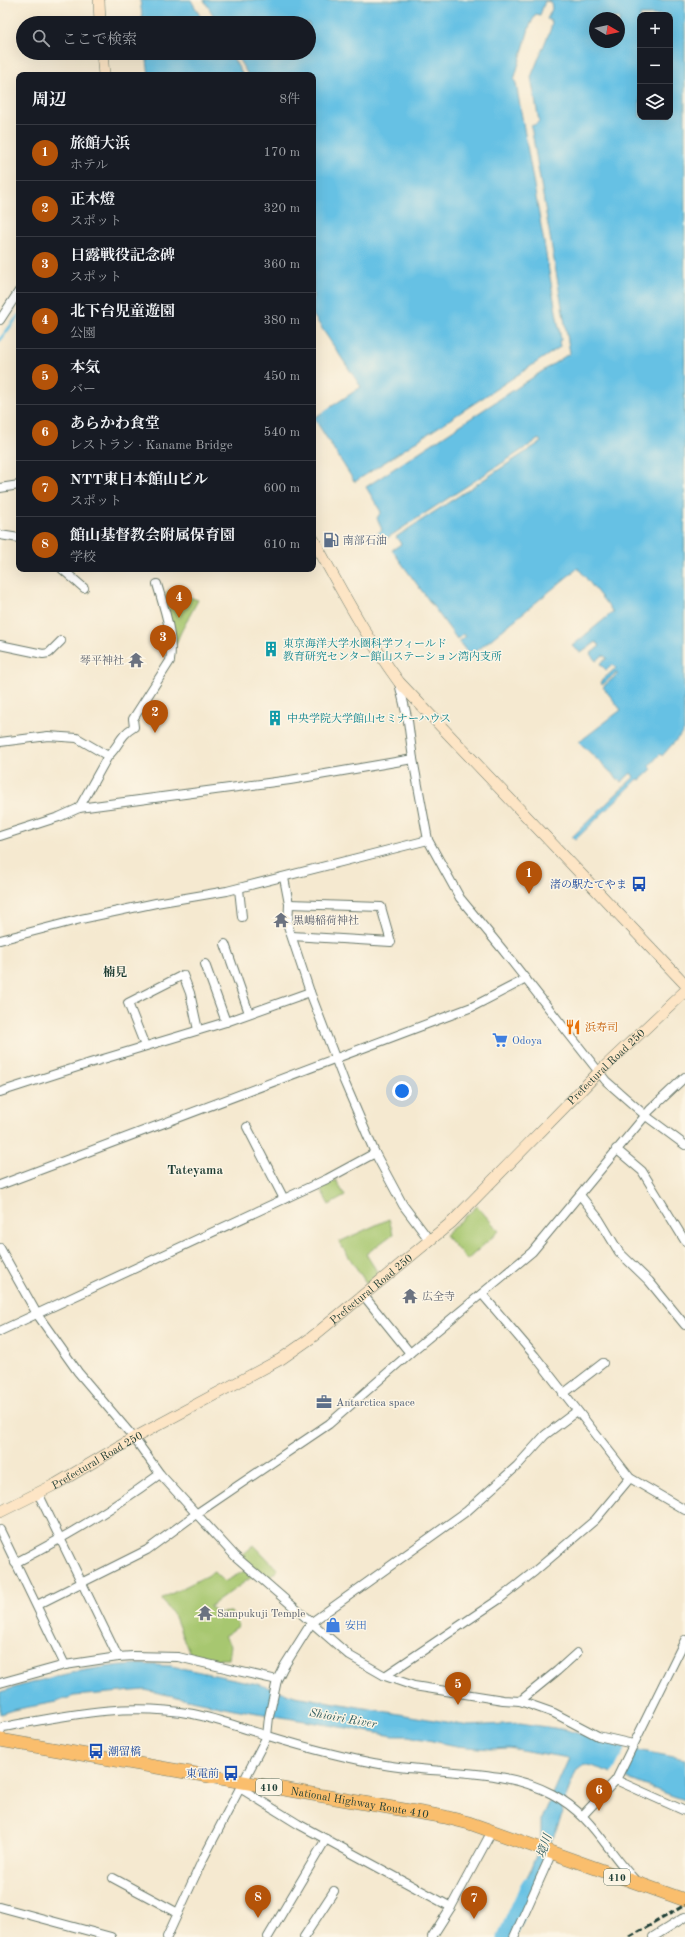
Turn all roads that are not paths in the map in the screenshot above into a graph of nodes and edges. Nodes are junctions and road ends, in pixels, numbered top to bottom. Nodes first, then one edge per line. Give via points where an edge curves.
1 (99, 0) edge
2 (100, 16) edge
3 (103, 60) edge
4 (104, 72) edge
5 (16, 300) edge
6 (0, 320) edge
7 (16, 485) edge
8 (0, 488) edge
9 (0, 535) edge
10 (16, 538) edge
11 (316, 545) edge
12 (65, 572) edge
13 (157, 584) dead end
14 (84, 588) dead end
15 (61, 641) dead end
16 (0, 645) edge
17 (399, 682) junction
18 (0, 742) edge
19 (108, 756) junction
20 (413, 759) junction
21 (79, 808) junction
22 (0, 836) edge
23 (428, 840) junction
24 (284, 878) junction
25 (239, 888) junction
26 (289, 904) junction
27 (242, 917) dead end
28 (292, 936) junction
29 (0, 940) edge
30 (225, 944) dead end
31 (205, 964) dead end
32 (526, 980) junction
33 (685, 984) edge
34 (685, 991) edge
35 (310, 992) junction
36 (249, 1013) junction
37 (226, 1022) junction
38 (198, 1030) junction
39 (145, 1046) junction
40 (336, 1059) junction
41 (599, 1072) junction
42 (685, 1077) edge
43 (0, 1092) edge
44 (646, 1116) junction
45 (247, 1127) dead end
46 (685, 1146) edge
47 (616, 1149) junction
48 (375, 1153) junction
49 (0, 1185) edge
50 (580, 1195) junction
51 (284, 1199) junction
52 (430, 1241) junction
53 (685, 1241) edge
54 (0, 1248) edge
55 (482, 1294) junction
56 (364, 1296) junction
57 (37, 1314) junction
58 (685, 1325) edge
59 (0, 1331) edge
60 (410, 1353) junction
61 (603, 1363) dead end
62 (563, 1394) junction
63 (577, 1411) junction
64 (134, 1438) junction
65 (160, 1474) junction
66 (630, 1478) junction
67 (38, 1493) junction
68 (685, 1510) edge
69 (0, 1512) edge
70 (196, 1514) junction
71 (0, 1530) edge
72 (60, 1540) junction
73 (15, 1563) junction
74 (84, 1583) junction
75 (37, 1605) junction
76 (312, 1622) junction
77 (685, 1640) edge
78 (576, 1653) dead end
79 (118, 1657) junction
80 (65, 1665) junction
81 (385, 1676) junction
82 (0, 1683) edge
83 (277, 1684) junction
84 (520, 1701) junction
85 (0, 1731) edge
86 (267, 1736) junction
87 (0, 1740) edge
88 (632, 1746) junction
89 (617, 1779) junction
90 (241, 1785) junction
91 (685, 1811) edge
92 (583, 1815) junction
93 (492, 1831) junction
94 (326, 1839) junction
95 (551, 1852) junction
96 (113, 1878) dead end
97 (638, 1884) junction
98 (334, 1891) dead end
99 (685, 1900) edge
100 (0, 1907) edge
101 (451, 1907) junction
102 (178, 1913) junction
103 (685, 1917) edge
104 (87, 1934) edge
105 (111, 1937) edge
106 (167, 1937) edge
107 (268, 1937) edge
108 (304, 1937) edge
109 (432, 1937) edge
110 (514, 1937) edge
111 (654, 1937) edge

1 - 2 main road
3 - 4 main road
5 - 6 street
7 - 8 street
9 - 10 street
11 - 17 main road via 380,657
12 - 14 street
13 - 19 street via 169,625 172,653 170,661 133,719 134,727 124,733 114,751
15 - 16 street via 50,653 43,654
17 - 20 street
17 - 33 main road
18 - 19 street via 48,736 77,738
19 - 21 street
20 - 21 street via 290,780
20 - 23 street
21 - 22 street
23 - 24 street
23 - 32 street via 460,898
24 - 25 street
24 - 26 street
25 - 27 street
25 - 29 street via 81,919
26 - 28 street via 288,926
26 - 28 street via 381,907 391,942
28 - 35 street
30 - 36 street
31 - 37 street
32 - 40 street via 472,1008
32 - 41 street
34 - 41 main road, Prefectural Road 250
35 - 36 street
35 - 40 street
36 - 37 street
37 - 38 street
38 - 39 street
38 - 39 street via 190,993 183,975 128,1003
39 - 43 street
40 - 48 street
40 - 49 street
41 - 44 street
41 - 52 main road, Prefectural Road 250 via 452,1222
42 - 44 street
44 - 46 street
44 - 47 street
45 - 51 street
47 - 50 street
47 - 53 street via 642,1171
48 - 51 street
48 - 52 street via 403,1205
50 - 55 street via 532,1252
50 - 58 street via 599,1219 619,1252 649,1281
51 - 57 street
52 - 56 main road, Prefectural Road 250
54 - 57 street
55 - 60 street
55 - 62 street via 535,1356
56 - 60 street
56 - 64 main road, Prefectural Road 250 via 281,1359
57 - 59 street
57 - 64 street via 78,1372
60 - 70 street via 329,1424
61 - 62 street
62 - 63 street
63 - 66 street
63 - 76 street via 545,1435 521,1462 467,1511
64 - 65 street
64 - 67 main road, Prefectural Road 250
65 - 70 street
65 - 72 street via 114,1508
66 - 68 street
66 - 81 street via 595,1520 535,1571 498,1600
67 - 69 main road, Prefectural Road 250
67 - 72 street
70 - 74 street via 147,1550
70 - 76 street via 235,1556
71 - 73 street
72 - 73 street
72 - 74 street
73 - 75 street
74 - 75 street
74 - 79 street
75 - 80 street
76 - 81 street via 350,1656
76 - 83 street via 283,1668
77 - 88 street
78 - 84 street
79 - 80 street
79 - 83 street via 178,1656
80 - 82 street
81 - 84 street via 414,1686
83 - 86 street
84 - 88 street via 554,1713 598,1736
85 - 86 street via 4,1727 55,1717 125,1708 192,1714
86 - 90 street
86 - 92 street via 386,1765 494,1777 527,1784 553,1794
87 - 90 highway, National Highway Route 410 / 410
88 - 89 street
89 - 91 street
89 - 92 street
90 - 93 highway, National Highway Route 410 / 410 via 404,1809 457,1820
90 - 94 street
90 - 102 street
92 - 97 street
93 - 95 highway, National Highway Route 410 / 410
93 - 101 street
94 - 101 street
94 - 107 street
95 - 97 highway, National Highway Route 410 / 410
95 - 110 street
96 - 102 street
97 - 99 highway, National Highway Route 410 / 410
98 - 108 street
100 - 104 street
101 - 109 street
102 - 106 street
103 - 111 street
104 - 105 street

